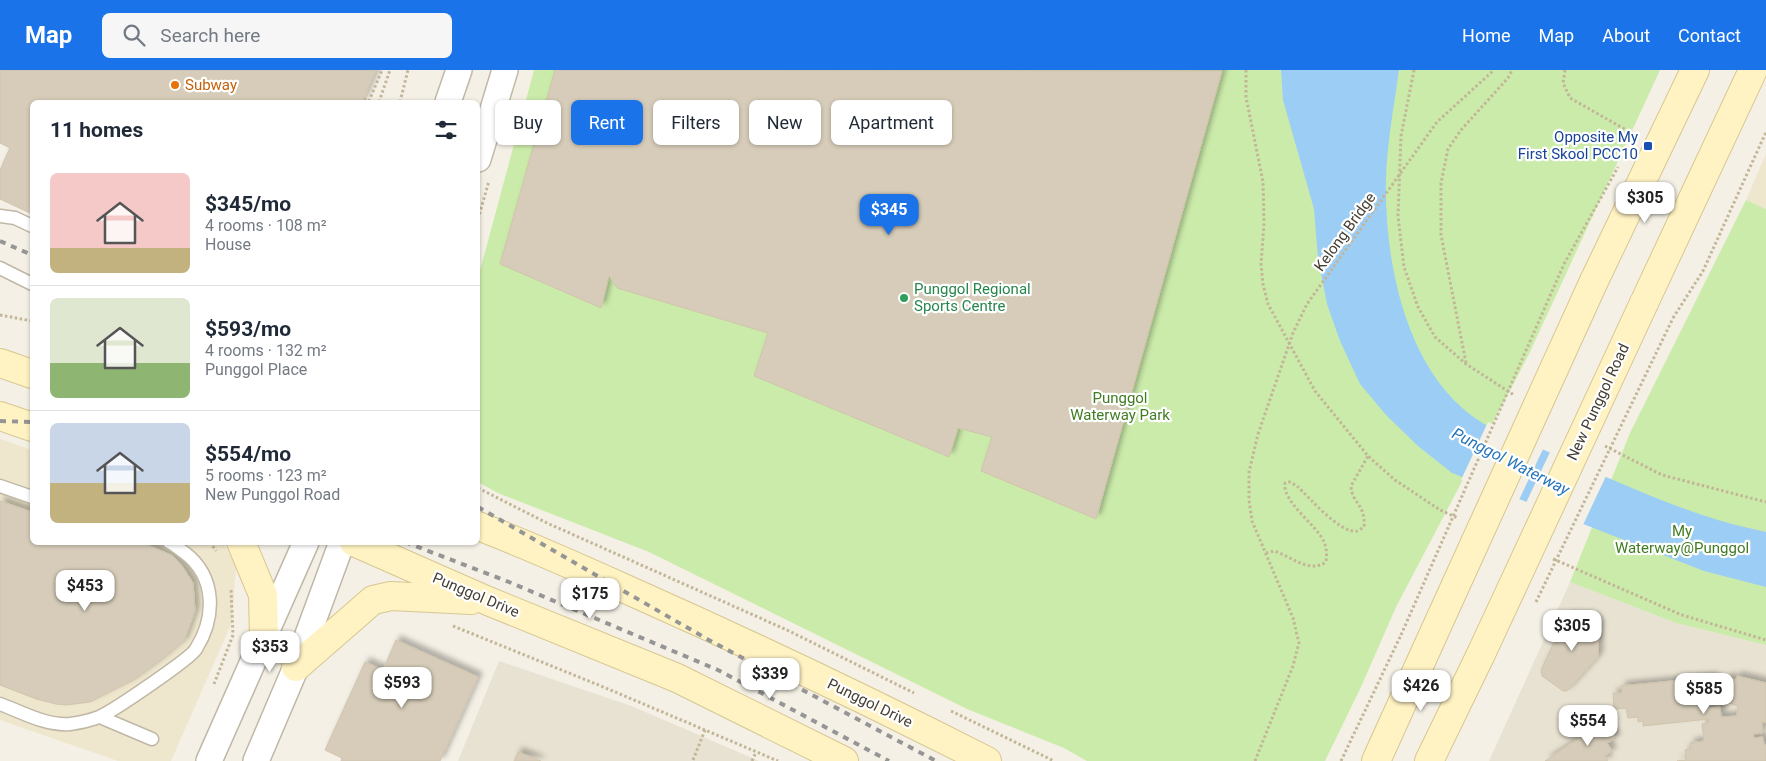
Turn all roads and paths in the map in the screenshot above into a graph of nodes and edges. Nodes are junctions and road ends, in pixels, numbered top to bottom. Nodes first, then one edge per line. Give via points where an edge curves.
1 (382, 70) edge
2 (390, 70) edge
3 (408, 70) edge
4 (459, 70) edge
5 (505, 70) edge
6 (1246, 70) edge
7 (1414, 70) edge
8 (1494, 70) edge
9 (1512, 70) edge
10 (1565, 70) edge
11 (1694, 70) edge
12 (1753, 70) edge
13 (369, 100) edge
14 (380, 100) edge
15 (400, 100) edge
16 (449, 100) edge
17 (1766, 132) edge
18 (1635, 136) dead end
19 (480, 153) edge
20 (0, 216) edge
21 (30, 225) edge
22 (1564, 264) dead end
23 (0, 268) edge
24 (30, 283) edge
25 (0, 315) edge
26 (30, 321) edge
27 (0, 363) edge
28 (1466, 364) junction
29 (30, 373) edge
30 (1521, 400) dead end
31 (0, 416) edge
32 (30, 427) edge
33 (1603, 445) dead end
34 (1368, 456) junction
35 (0, 486) edge
36 (30, 496) edge
37 (1766, 502) edge
38 (480, 512) edge
39 (1467, 521) dead end
40 (480, 527) edge
41 (518, 541) junction
42 (175, 545) edge
43 (243, 545) edge
44 (305, 545) edge
45 (341, 545) edge
46 (361, 545) edge
47 (1266, 553) junction
48 (1547, 556) dead end
49 (488, 601) junction
50 (1532, 610) dead end
51 (448, 624) dead end
52 (264, 637) junction
53 (1766, 640) edge
54 (296, 667) junction
55 (0, 704) edge
56 (100, 717) junction
57 (706, 730) junction
58 (152, 739) dead end
59 (756, 752) junction
60 (693, 760) edge
61 (208, 761) edge
62 (256, 761) edge
63 (752, 761) edge
64 (778, 761) edge
65 (844, 761) edge
66 (986, 761) edge
67 (1255, 761) edge
68 (1340, 761) edge
69 (1376, 761) edge
70 (1429, 761) edge

1 - 13 path
2 - 14 path
3 - 15 path
4 - 16 street
5 - 19 street
6 - 34 path via 1246,97 1263,182 1261,264 1268,304 1315,391
7 - 28 path via 1401,136 1398,216 1404,267 1418,307 1435,336
8 - 47 path, Kelong Bridge, bridge via 1437,122 1308,304 1293,333 1258,434 1249,472 1252,521
9 - 28 path via 1448,149 1441,183 1441,235
10 - 18 path via 1564,83 1570,98
11 - 69 street, bridge via 1594,281
12 - 70 street, New Punggol Road, bridge
17 - 50 path, bridge via 1703,271 1673,318
20 - 21 lane
22 - 68 path, bridge via 1401,635
23 - 24 lane
25 - 26 path
27 - 29 street
28 - 30 path
31 - 32 street
33 - 37 path via 1662,475
34 - 39 path via 1395,480 1440,510
34 - 47 path via 1351,486 1353,497 1363,510 1364,527 1358,531 1338,525 1297,486 1285,483 1284,489 1289,498 1323,540 1326,562 1312,567 1274,551
35 - 36 lane
38 - 41 street
40 - 41 street, Punggol Drive
41 - 66 street, Punggol Drive via 704,624
42 - 56 lane via 204,575 211,597 209,621 196,651
43 - 52 street via 262,595
44 - 52 street
45 - 54 street
46 - 49 street, Punggol Drive
47 - 67 path, Kelong Bridge via 1294,618 1299,643
48 - 53 path via 1682,615
49 - 54 street via 391,596 373,600
49 - 65 street, Punggol Drive via 677,678
51 - 57 path
52 - 61 street
54 - 62 street
55 - 56 lane via 49,722 70,724
56 - 58 lane
57 - 59 path
57 - 60 path
59 - 63 path
59 - 64 path

